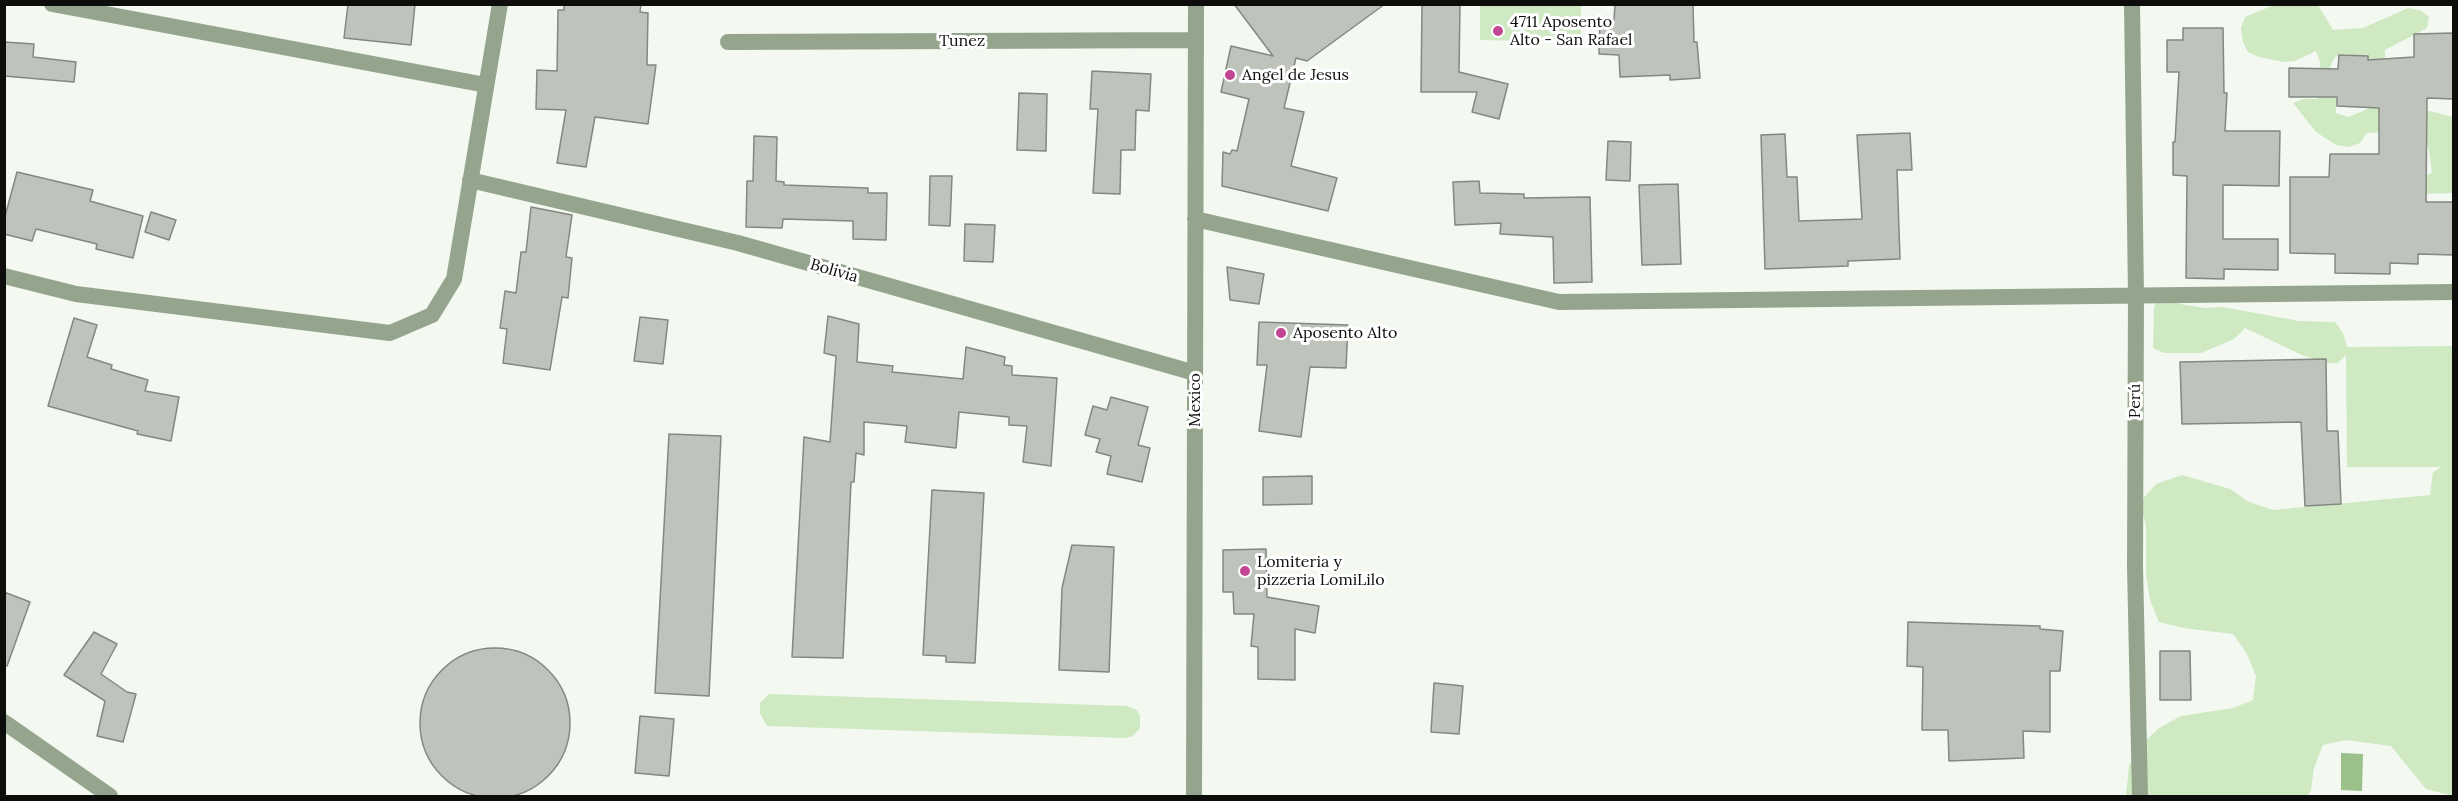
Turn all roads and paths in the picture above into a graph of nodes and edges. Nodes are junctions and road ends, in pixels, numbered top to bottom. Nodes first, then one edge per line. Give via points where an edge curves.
1 (52, 4) edge
2 (500, 4) edge
3 (1196, 4) edge
4 (2132, 4) edge
5 (1196, 40) junction
6 (728, 42) dead end
7 (486, 85) junction
8 (470, 180) junction
9 (1196, 219) junction
10 (4, 276) edge
11 (2454, 292) edge
12 (2136, 296) junction
13 (1195, 373) junction
14 (4, 722) edge
15 (110, 796) edge
16 (1194, 796) edge
17 (2140, 796) edge

1 - 7 street
2 - 7 street
3 - 5 street, Mexico
4 - 12 street, Perú
5 - 6 street, Tunez
5 - 9 street, Mexico
7 - 8 street
8 - 10 street via 454,279 432,315 390,333 76,294
8 - 13 street, Bolivia via 738,243
9 - 12 street via 1559,302
9 - 13 street, Mexico
11 - 12 street
12 - 17 street, Perú via 2135,567
13 - 16 street, Mexico
14 - 15 street

